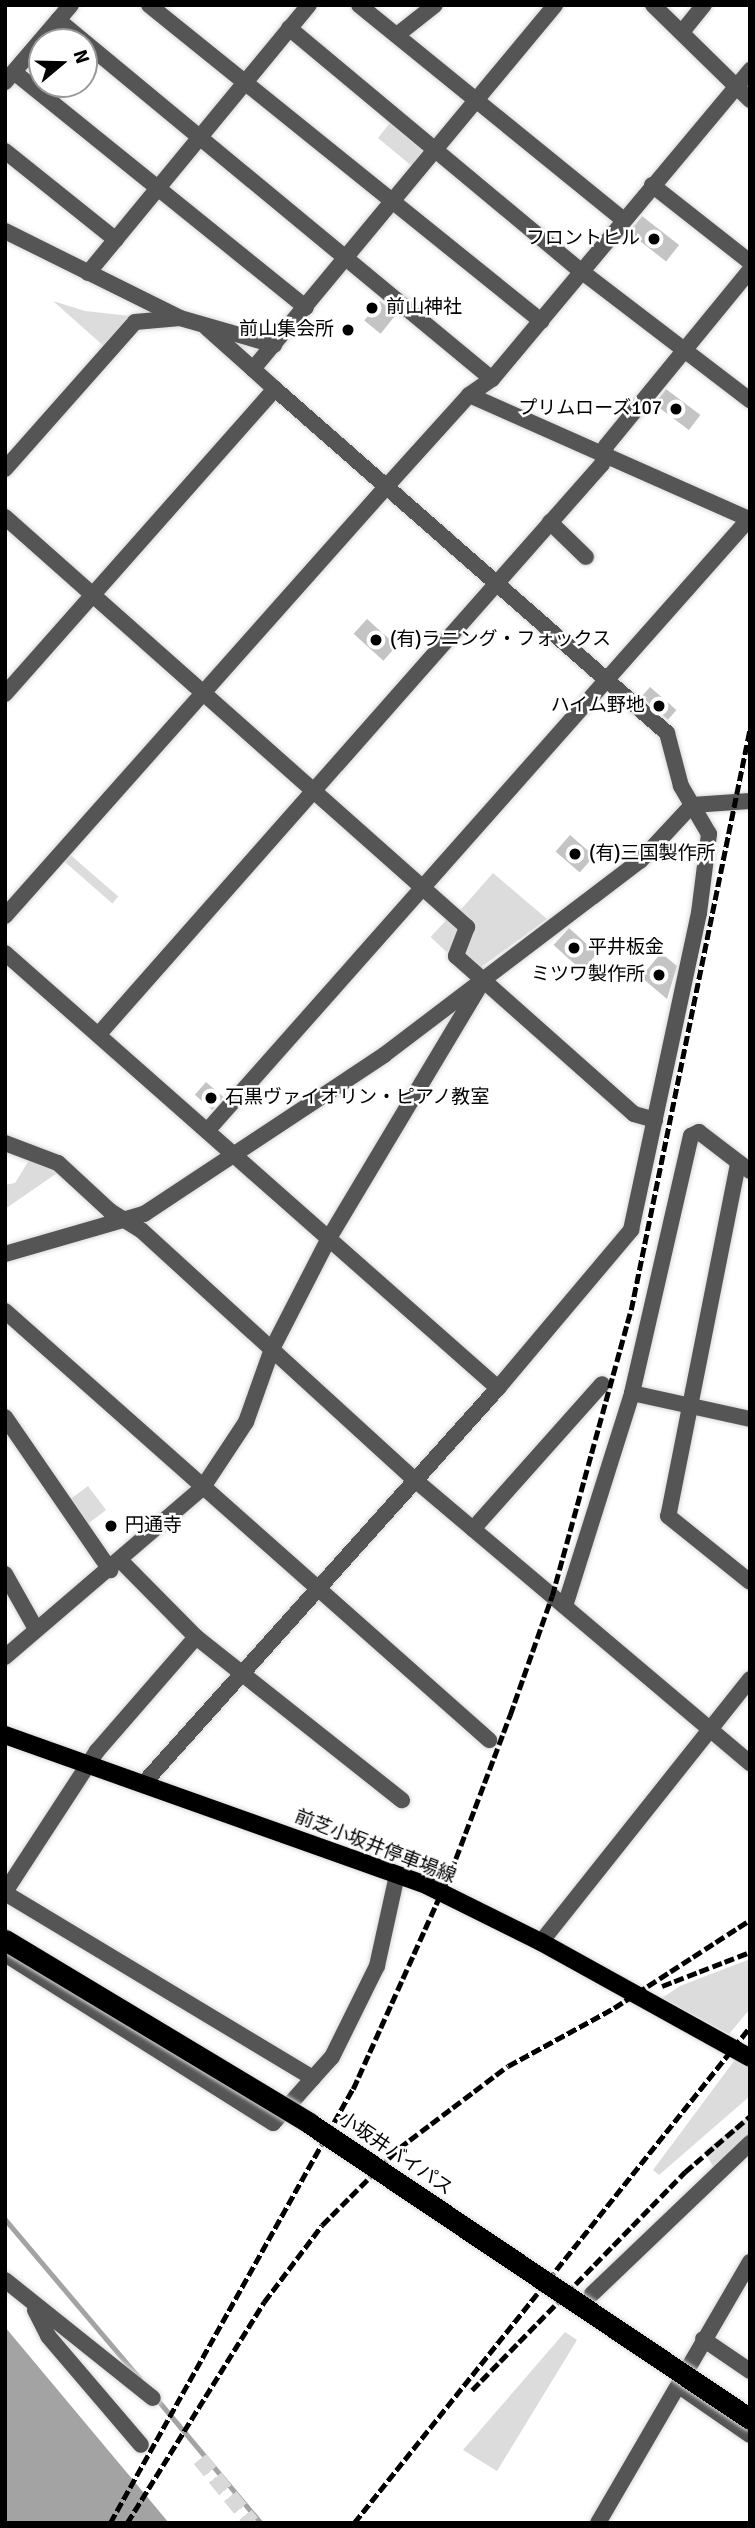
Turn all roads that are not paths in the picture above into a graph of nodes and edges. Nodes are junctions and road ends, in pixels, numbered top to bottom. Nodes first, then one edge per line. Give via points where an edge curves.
1 (71, 5) edge
2 (149, 5) edge
3 (309, 5) edge
4 (359, 5) edge
5 (435, 5) edge
6 (555, 5) edge
7 (653, 5) edge
8 (704, 5) edge
9 (58, 20) junction
10 (289, 28) junction
11 (682, 32) junction
12 (397, 35) junction
13 (750, 69) edge
14 (10, 77) edge
15 (245, 85) junction
16 (736, 86) junction
17 (479, 100) junction
18 (750, 100) edge
19 (201, 138) junction
20 (438, 150) junction
21 (5, 151) edge
22 (652, 185) junction
23 (161, 188) junction
24 (393, 204) junction
25 (624, 219) junction
26 (7, 237) edge
27 (116, 240) junction
28 (347, 259) junction
29 (750, 262) edge
30 (750, 270) edge
31 (581, 271) junction
32 (88, 273) junction
33 (306, 308) junction
34 (180, 318) junction
35 (541, 321) junction
36 (203, 324) junction
37 (274, 345) junction
38 (684, 350) junction
39 (253, 369) junction
40 (492, 379) junction
41 (275, 389) junction
42 (469, 395) junction
43 (750, 400) edge
44 (604, 455) junction
45 (5, 469) edge
46 (386, 487) junction
47 (5, 517) edge
48 (550, 522) junction
49 (586, 557) dead end
50 (495, 584) junction
51 (92, 595) junction
52 (606, 681) junction
53 (204, 691) junction
54 (5, 694) edge
55 (313, 789) junction
56 (750, 801) edge
57 (692, 805) junction
58 (422, 887) junction
59 (5, 916) edge
60 (5, 953) edge
61 (483, 980) junction
62 (99, 1034) junction
63 (655, 1120) junction
64 (207, 1131) junction
65 (5, 1143) edge
66 (237, 1157) junction
67 (744, 1168) edge
68 (125, 1221) junction
69 (329, 1238) junction
70 (5, 1254) edge
71 (5, 1311) edge
72 (272, 1349) junction
73 (602, 1384) dead end
74 (498, 1388) junction
75 (632, 1393) junction
76 (688, 1405) junction
77 (5, 1417) edge
78 (750, 1419) edge
79 (415, 1480) junction
80 (203, 1487) junction
81 (473, 1529) junction
82 (116, 1565) junction
83 (5, 1574) edge
84 (750, 1582) edge
85 (318, 1590) junction
86 (565, 1606) junction
87 (36, 1629) junction
88 (196, 1637) junction
89 (5, 1657) edge
90 (239, 1673) junction
91 (750, 1679) edge
92 (711, 1729) junction
93 (5, 1735) edge
94 (489, 1740) dead end
95 (750, 1763) edge
96 (89, 1765) junction
97 (143, 1784) junction
98 (402, 1800) dead end
99 (397, 1875) junction
100 (5, 1892) edge
101 (5, 1940) edge
102 (541, 1942) junction
103 (5, 1954) edge
104 (750, 2058) edge
105 (313, 2078) junction
106 (750, 2143) edge
107 (750, 2262) edge
108 (5, 2280) edge
109 (592, 2294) dead end
110 (33, 2305) junction
111 (703, 2339) junction
112 (750, 2371) edge
113 (679, 2386) junction
114 (153, 2398) dead end
115 (750, 2419) edge
116 (750, 2435) edge
117 (141, 2445) dead end
118 (598, 2523) edge

1 - 9 street
2 - 15 street
3 - 10 street
4 - 12 street
5 - 12 street
6 - 17 street
7 - 11 street
8 - 11 street
9 - 14 street
9 - 19 street
10 - 15 street
10 - 20 street
11 - 16 street
12 - 17 street
13 - 16 street
14 - 23 street
15 - 19 street
15 - 24 street
16 - 18 street
16 - 22 street
17 - 20 street
17 - 25 street
19 - 23 street
19 - 28 street
20 - 24 street
20 - 31 street
21 - 27 street
22 - 25 street
22 - 29 street
23 - 27 street
23 - 33 street
24 - 28 street
24 - 35 street
25 - 31 street
26 - 32 street
27 - 32 street
28 - 33 street
28 - 40 street
30 - 38 street
31 - 35 street
31 - 38 street
32 - 34 street
33 - 37 street
34 - 36 street
34 - 45 street via 135,322
35 - 40 street
36 - 37 street
36 - 39 street
37 - 39 street
38 - 43 street
38 - 44 street
39 - 41 street
40 - 42 street
41 - 46 street
41 - 51 street
42 - 44 street
42 - 46 street
44 - 48 street
44 - 52 street via 749,519
46 - 50 street
46 - 53 street
47 - 51 street
48 - 49 street
48 - 50 street
50 - 52 street
50 - 55 street
51 - 53 street
51 - 54 street
52 - 57 street via 667,733
52 - 58 street
53 - 55 street
53 - 59 street
55 - 58 street
55 - 62 street
56 - 57 street
57 - 61 street via 640,861
57 - 63 street via 709,834 699,913
58 - 61 street via 469,929 454,953
58 - 64 street
60 - 62 street
61 - 63 street via 634,1114
61 - 66 street
61 - 69 street
62 - 64 street
63 - 74 street via 631,1230
64 - 66 street
65 - 68 street via 58,1164
66 - 68 street
66 - 69 street
67 - 75 street via 694,1132 672,1228 662,1247
67 - 76 street
68 - 70 street
68 - 72 street
69 - 72 street
69 - 74 street
71 - 80 street
72 - 79 street
72 - 80 street via 246,1422
73 - 81 street
74 - 79 street
75 - 76 street
75 - 86 street
76 - 78 street
76 - 84 street via 668,1517
77 - 82 street
79 - 81 street
79 - 85 street
80 - 82 street
80 - 85 street
81 - 86 street
82 - 87 street
82 - 88 street
83 - 87 street
85 - 90 street
85 - 94 street
86 - 92 street
87 - 89 street
88 - 90 street
88 - 96 street
90 - 97 street
90 - 98 street
91 - 92 street
92 - 95 street
92 - 102 street
93 - 96 main road, 前芝小坂井停車場線
96 - 97 main road, 前芝小坂井停車場線
96 - 100 street
97 - 99 main road, 前芝小坂井停車場線
99 - 102 main road, 前芝小坂井停車場線
99 - 105 street via 377,1966 332,2057
100 - 105 street
101 - 115 highway, 小坂井バイパス, bridge via 309,2123
102 - 104 main road, 前芝小坂井停車場線
103 - 105 street via 273,2123
106 - 109 street
107 - 111 street
108 - 110 street
110 - 114 street
110 - 117 street via 48,2336
111 - 112 street
111 - 113 street
113 - 116 street
113 - 118 street

